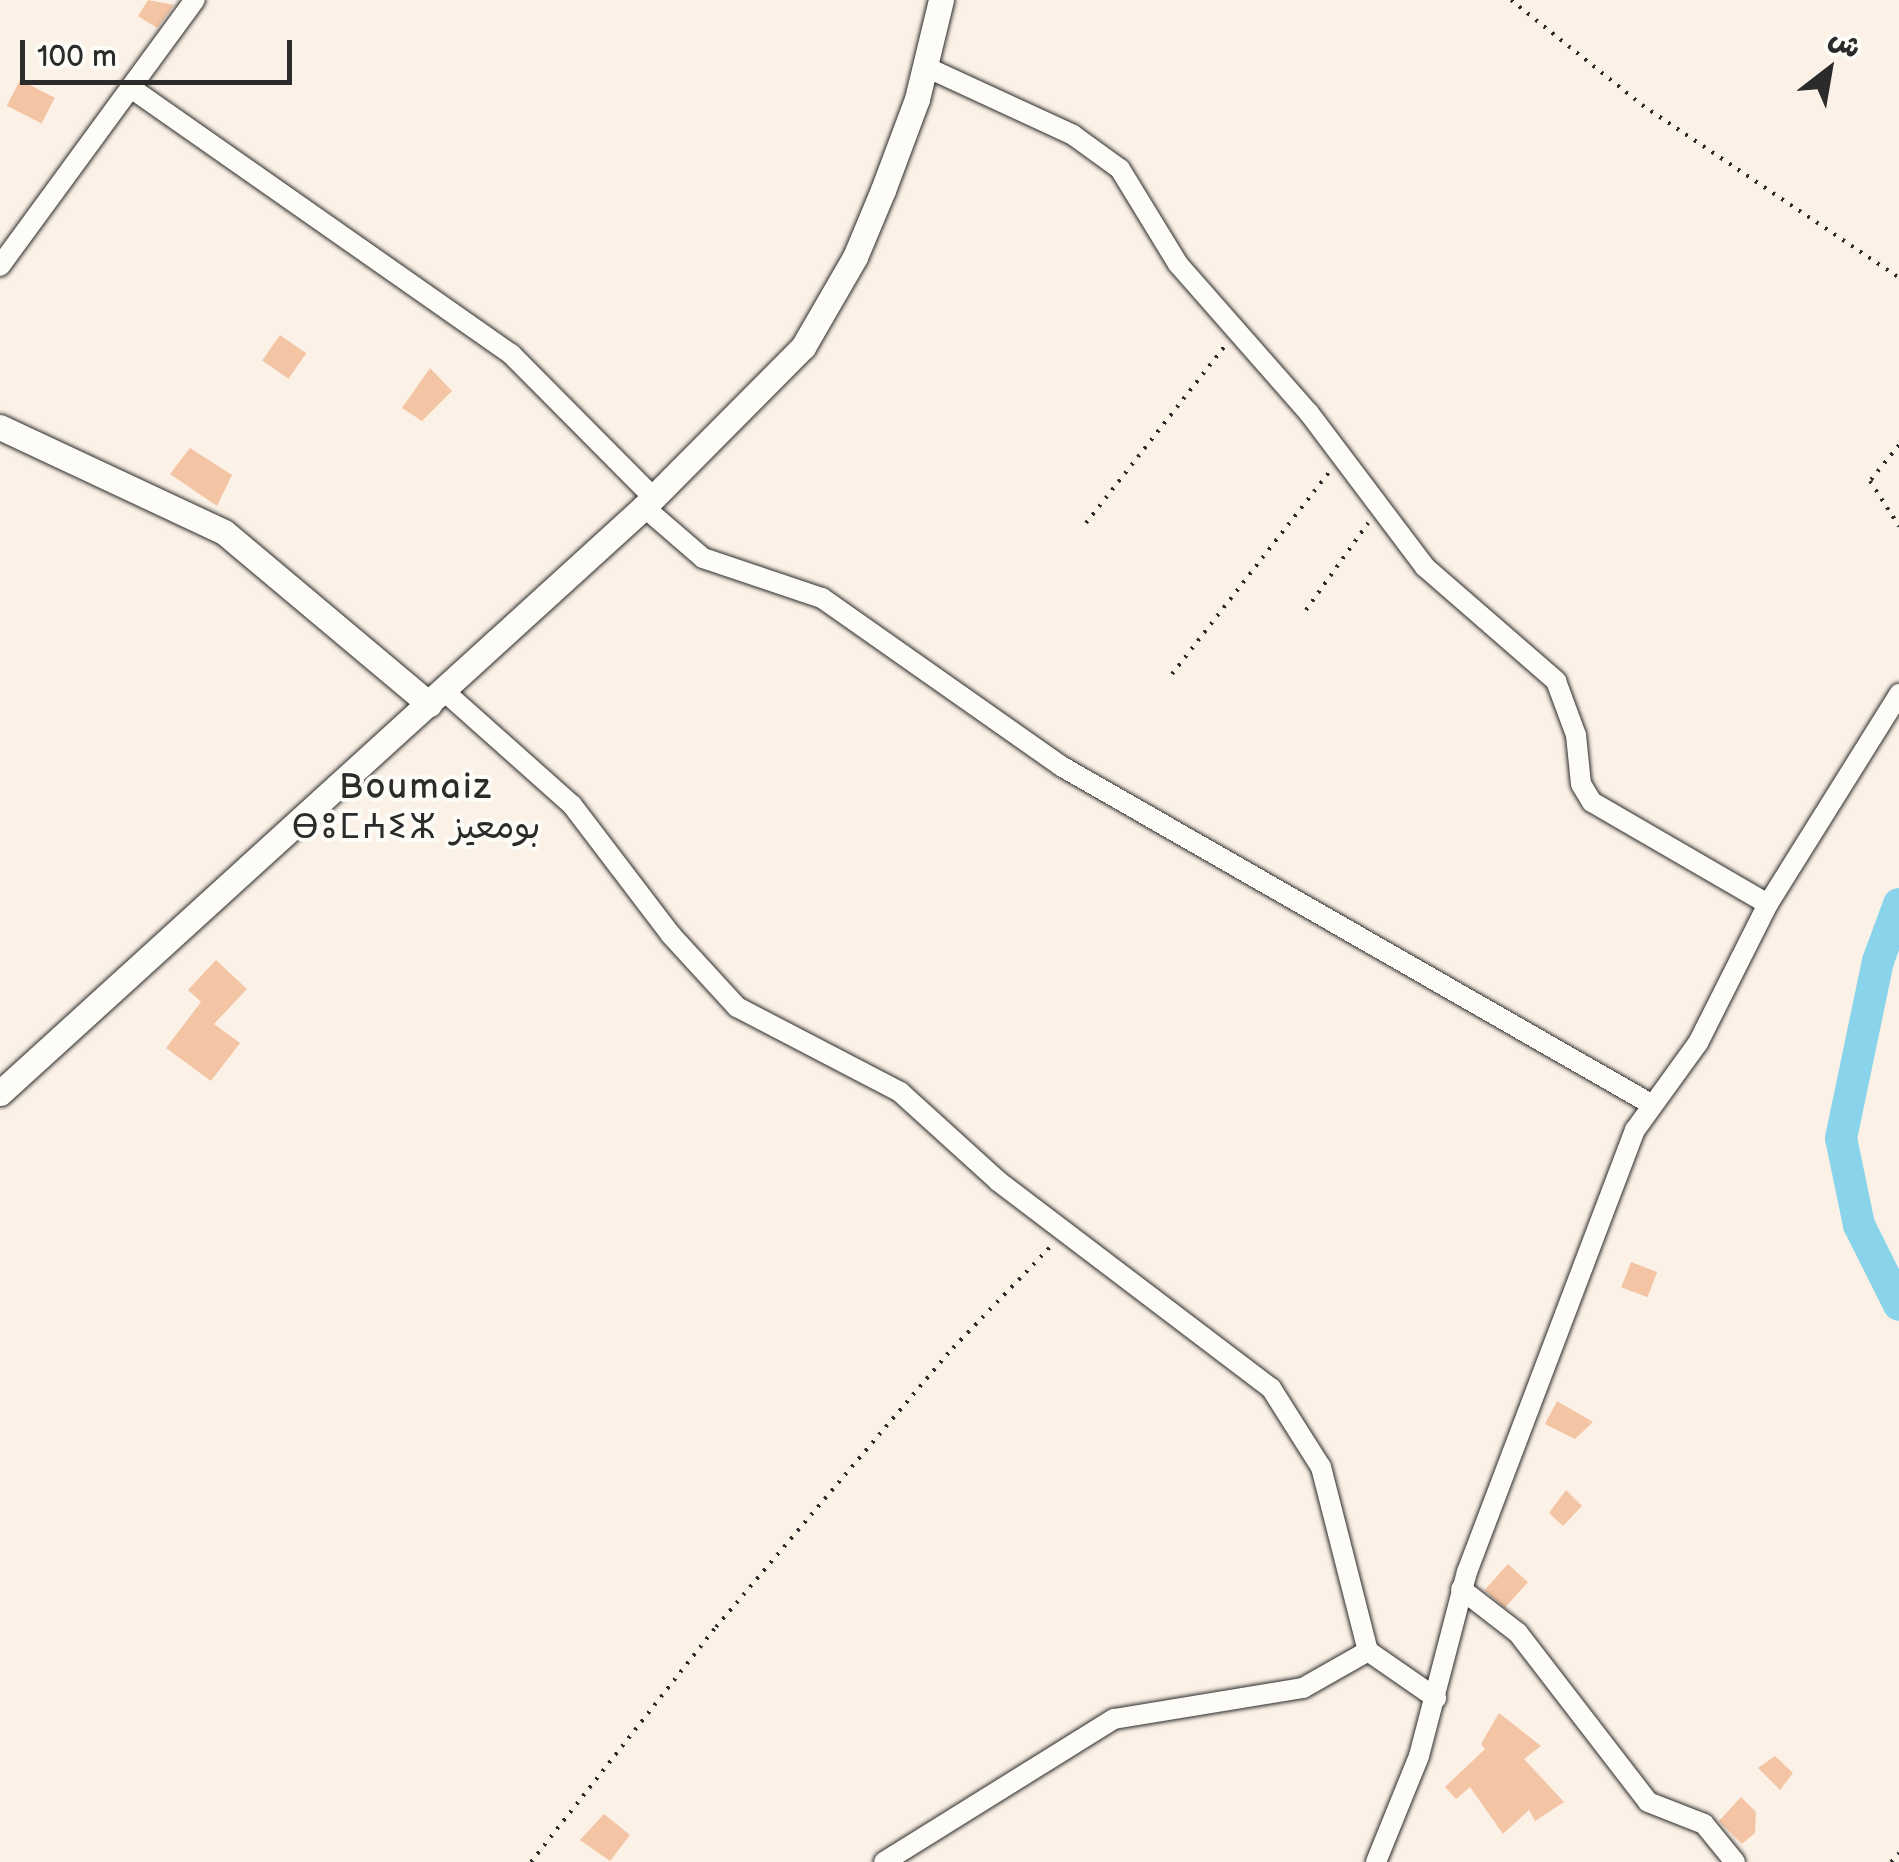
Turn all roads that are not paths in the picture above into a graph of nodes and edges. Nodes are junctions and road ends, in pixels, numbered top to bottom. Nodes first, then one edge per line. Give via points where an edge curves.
1 (195, 0) edge
2 (941, 0) edge
3 (926, 66) junction
4 (131, 88) junction
5 (0, 266) edge
6 (0, 426) edge
7 (649, 502) junction
8 (1899, 694) edge
9 (436, 697) junction
10 (1768, 904) junction
11 (0, 1093) edge
12 (1651, 1104) junction
13 (1461, 1589) junction
14 (1368, 1651) junction
15 (1436, 1698) junction
16 (884, 1862) edge
17 (1376, 1862) edge
18 (1735, 1862) edge

1 - 4 street
2 - 3 street
3 - 7 street via 855,257 812,332
3 - 10 street via 1073,135 1120,169 1178,264 1297,399 1444,588 1556,680 1576,735 1581,784 1592,802
4 - 5 street
4 - 7 street via 511,354
6 - 9 street via 224,532
7 - 9 street
7 - 12 street via 704,558 822,598 1061,766
8 - 10 street
9 - 11 street
9 - 14 street via 572,805 737,1007 900,1092 1290,1410 1321,1466
10 - 12 street via 1698,1043
12 - 13 street via 1604,1208
13 - 15 street
13 - 18 street via 1518,1633 1648,1802 1704,1824
14 - 15 street
14 - 16 street via 1303,1688 1114,1719
15 - 17 street

